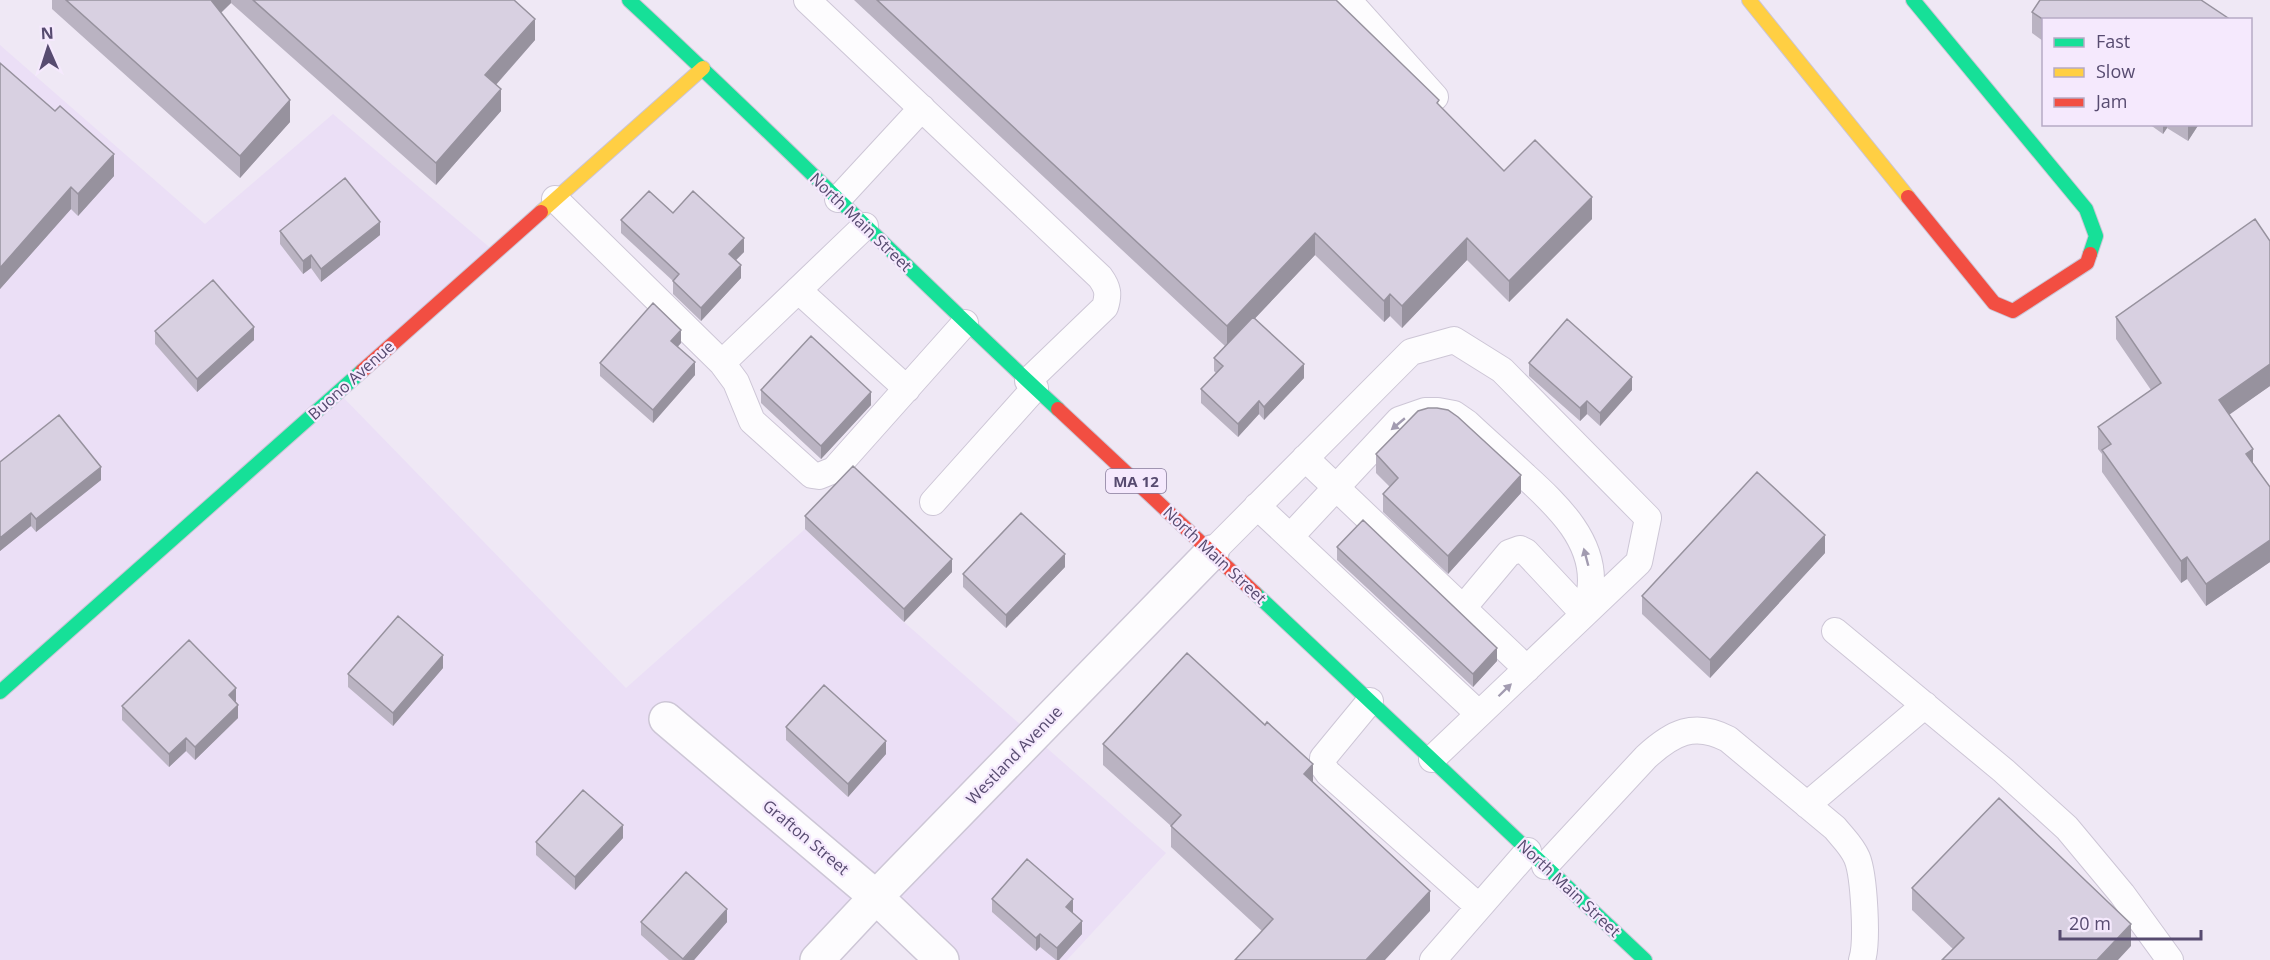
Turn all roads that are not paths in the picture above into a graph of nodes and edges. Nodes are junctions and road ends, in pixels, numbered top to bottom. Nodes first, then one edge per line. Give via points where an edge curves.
1 (629, 0) edge
2 (807, 0) edge
3 (1348, 0) edge
4 (1749, 0) edge
5 (1912, 0) edge
6 (703, 68) junction
7 (1435, 97) edge
8 (922, 108) junction
9 (555, 199) junction
10 (838, 199) junction
11 (865, 226) junction
12 (798, 290) junction
13 (965, 323) junction
14 (722, 363) junction
15 (1031, 384) junction
16 (907, 389) junction
17 (1305, 458) junction
18 (1338, 489) junction
19 (933, 502) dead end
20 (1257, 506) junction
21 (1290, 537) junction
22 (1212, 552) junction
23 (1593, 606) junction
24 (1463, 608) junction
25 (1835, 631) dead end
26 (1527, 669) junction
27 (0, 692) edge
28 (1370, 701) junction
29 (1925, 705) junction
30 (1479, 714) junction
31 (666, 719) dead end
32 (1432, 759) junction
33 (1807, 805) junction
34 (1537, 858) junction
35 (876, 897) junction
36 (1479, 907) junction
37 (817, 960) edge
38 (942, 960) edge
39 (1433, 960) edge
40 (1645, 960) edge
41 (1862, 960) edge
42 (2170, 960) edge

1 - 6 main road, North Main Street / MA 12
2 - 8 lane
3 - 7 lane
4 - 5 main road via 1973,279 1994,303 2013,310 2087,263 2096,236 2086,209
6 - 9 main road, Buono Avenue
6 - 10 main road, North Main Street / MA 12
8 - 10 lane
8 - 15 lane via 1107,287 1105,307
9 - 14 lane
9 - 27 main road, Buono Avenue
10 - 11 main road, North Main Street / MA 12
11 - 12 lane
11 - 13 main road, North Main Street / MA 12
12 - 14 lane
12 - 16 lane
13 - 15 main road, North Main Street / MA 12
13 - 16 lane
14 - 16 lane via 736,382 752,421 812,475 819,476 834,470
15 - 19 lane
15 - 22 main road, North Main Street / MA 12
17 - 18 lane
17 - 20 lane
17 - 23 lane via 1411,352 1454,340 1502,369 1648,518 1639,562
18 - 21 lane
23 -> 18 lane via 1583,545 1560,508 1454,414 1425,411 1399,420
18 - 24 lane
20 - 21 lane
20 - 22 lane
21 - 30 lane
22 - 28 main road, North Main Street / MA 12
22 - 35 street, Westland Avenue
23 - 24 lane via 1520,549 1509,553
23 - 26 lane
24 - 26 lane
25 - 29 lane
30 -> 26 lane
28 - 32 main road, North Main Street / MA 12
28 - 36 lane via 1323,758 1323,766
29 - 33 lane
29 - 42 lane via 2067,828
30 - 32 lane
31 - 35 street, Grafton Street
32 - 34 main road, North Main Street / MA 12
33 - 34 lane via 1728,739 1717,733 1688,731 1662,742
33 - 41 lane via 1849,844 1858,860 1866,930
34 - 36 lane
34 - 40 main road, North Main Street / MA 12
35 - 37 street, Westland Avenue
35 - 38 street, Grafton Street
36 - 39 lane

